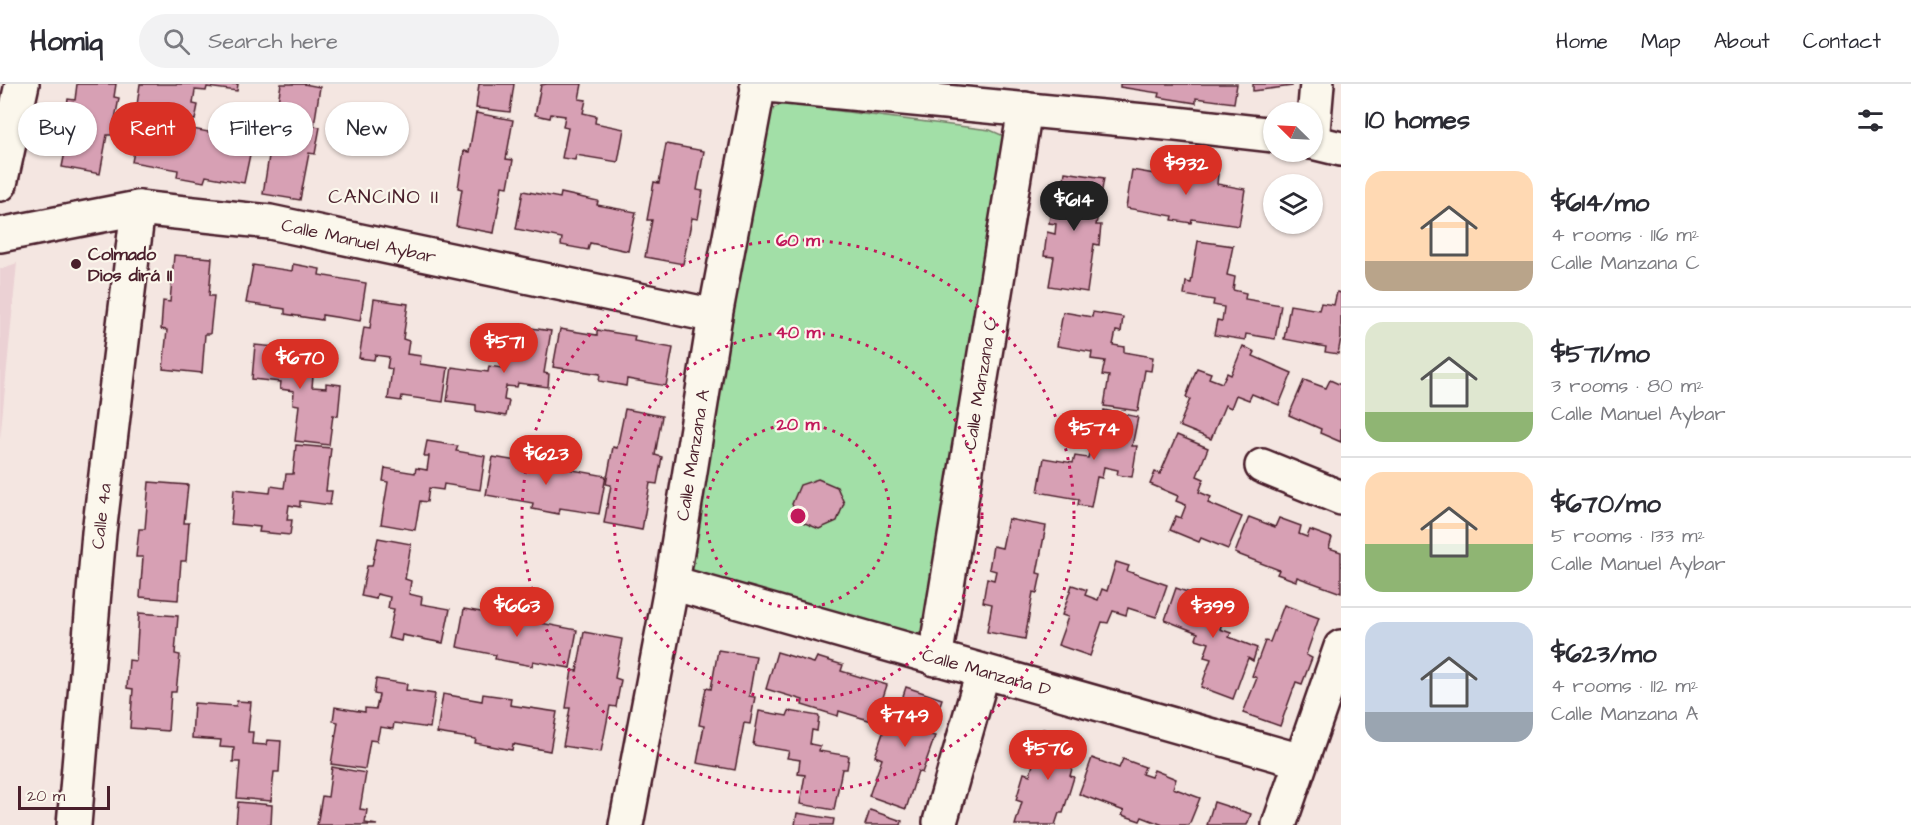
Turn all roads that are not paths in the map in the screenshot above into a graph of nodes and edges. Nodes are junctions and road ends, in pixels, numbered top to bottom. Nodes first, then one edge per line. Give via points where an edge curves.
1 (22, 84) edge
2 (758, 84) edge
3 (1317, 84) edge
4 (1315, 102) edge
5 (1025, 109) junction
6 (1263, 134) edge
7 (1323, 145) edge
8 (1341, 149) edge
9 (0, 184) edge
10 (138, 208) junction
11 (0, 235) edge
12 (715, 316) junction
13 (1262, 466) dead end
14 (1341, 498) edge
15 (672, 583) junction
16 (1341, 647) edge
17 (934, 659) junction
18 (983, 672) junction
19 (1301, 761) junction
20 (940, 822) dead end
21 (74, 825) edge
22 (626, 825) edge
23 (1279, 825) edge

1 - 9 street
2 - 5 street
2 - 12 street, Calle Manzana A
3 - 4 street
5 - 6 street
5 - 17 street, Calle Manzana C
7 - 8 street
10 - 11 street, Calle Manuel Aybar
10 - 12 street, Calle Manuel Aybar via 270,222
10 - 21 street, Calle 4a via 99,533
12 - 15 street, Calle Manzana A
13 - 14 street
15 - 17 street, Calle Manzana D
15 - 22 street, Calle Manzana A
16 - 19 street
17 - 18 street, Calle Manzana D
18 - 19 street, Calle Manzana D
18 - 20 street
19 - 23 street

